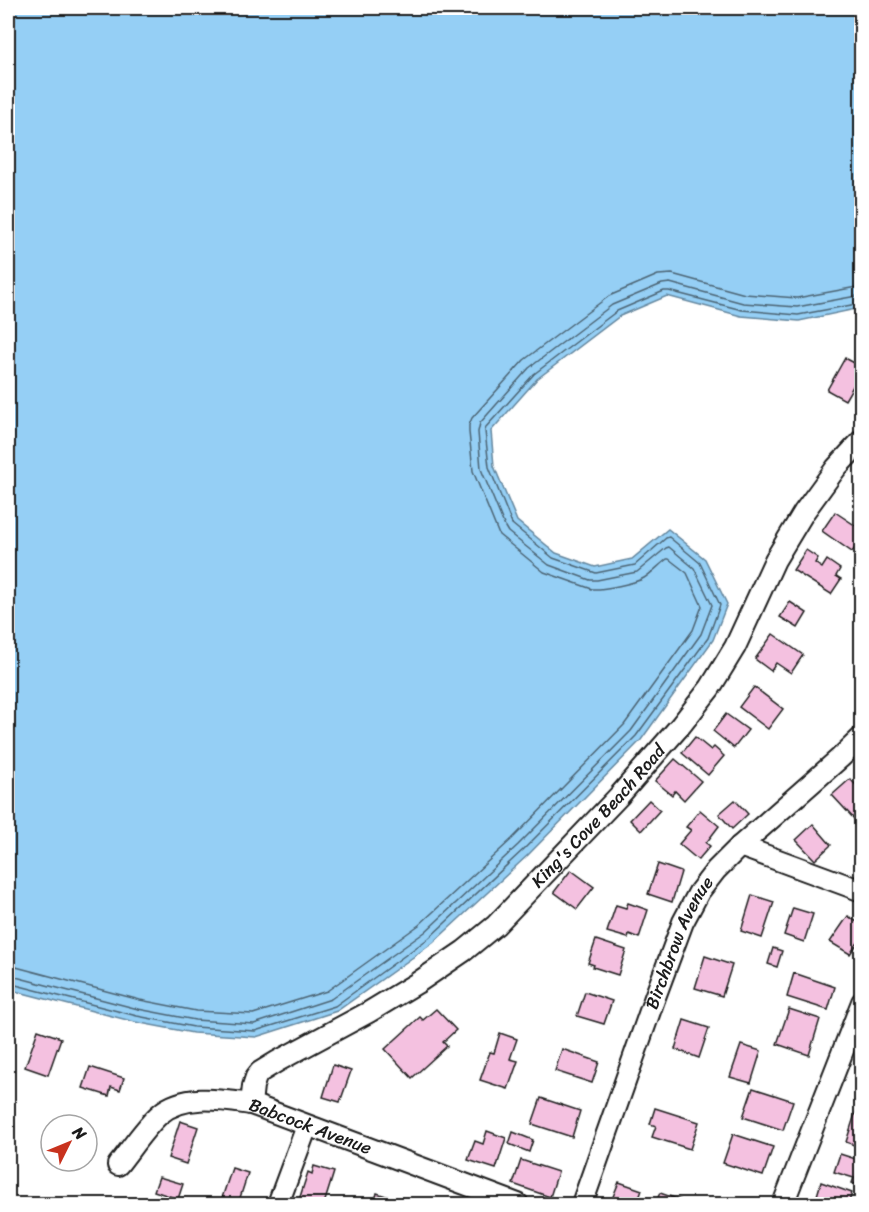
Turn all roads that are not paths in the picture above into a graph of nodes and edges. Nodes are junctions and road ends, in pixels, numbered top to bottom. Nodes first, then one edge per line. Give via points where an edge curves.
1 (861, 440) edge
2 (861, 737) edge
3 (740, 846) junction
4 (861, 891) edge
5 (861, 1002) edge
6 (251, 1104) junction
7 (307, 1126) junction
8 (118, 1165) dead end
9 (278, 1204) edge
10 (518, 1204) edge
11 (582, 1204) edge
12 (783, 1204) edge

1 - 6 street, King's Cove Beach Road via 804,512 710,688 619,796 496,925 408,989 260,1072
2 - 3 street, Birchbrow Avenue
3 - 4 street
3 - 11 street, Birchbrow Avenue via 699,892 683,922
5 - 12 street
6 - 7 street, Babcock Avenue
6 - 8 street, Babcock Avenue via 207,1099 169,1108
7 - 9 street
7 - 10 street, Babcock Avenue

